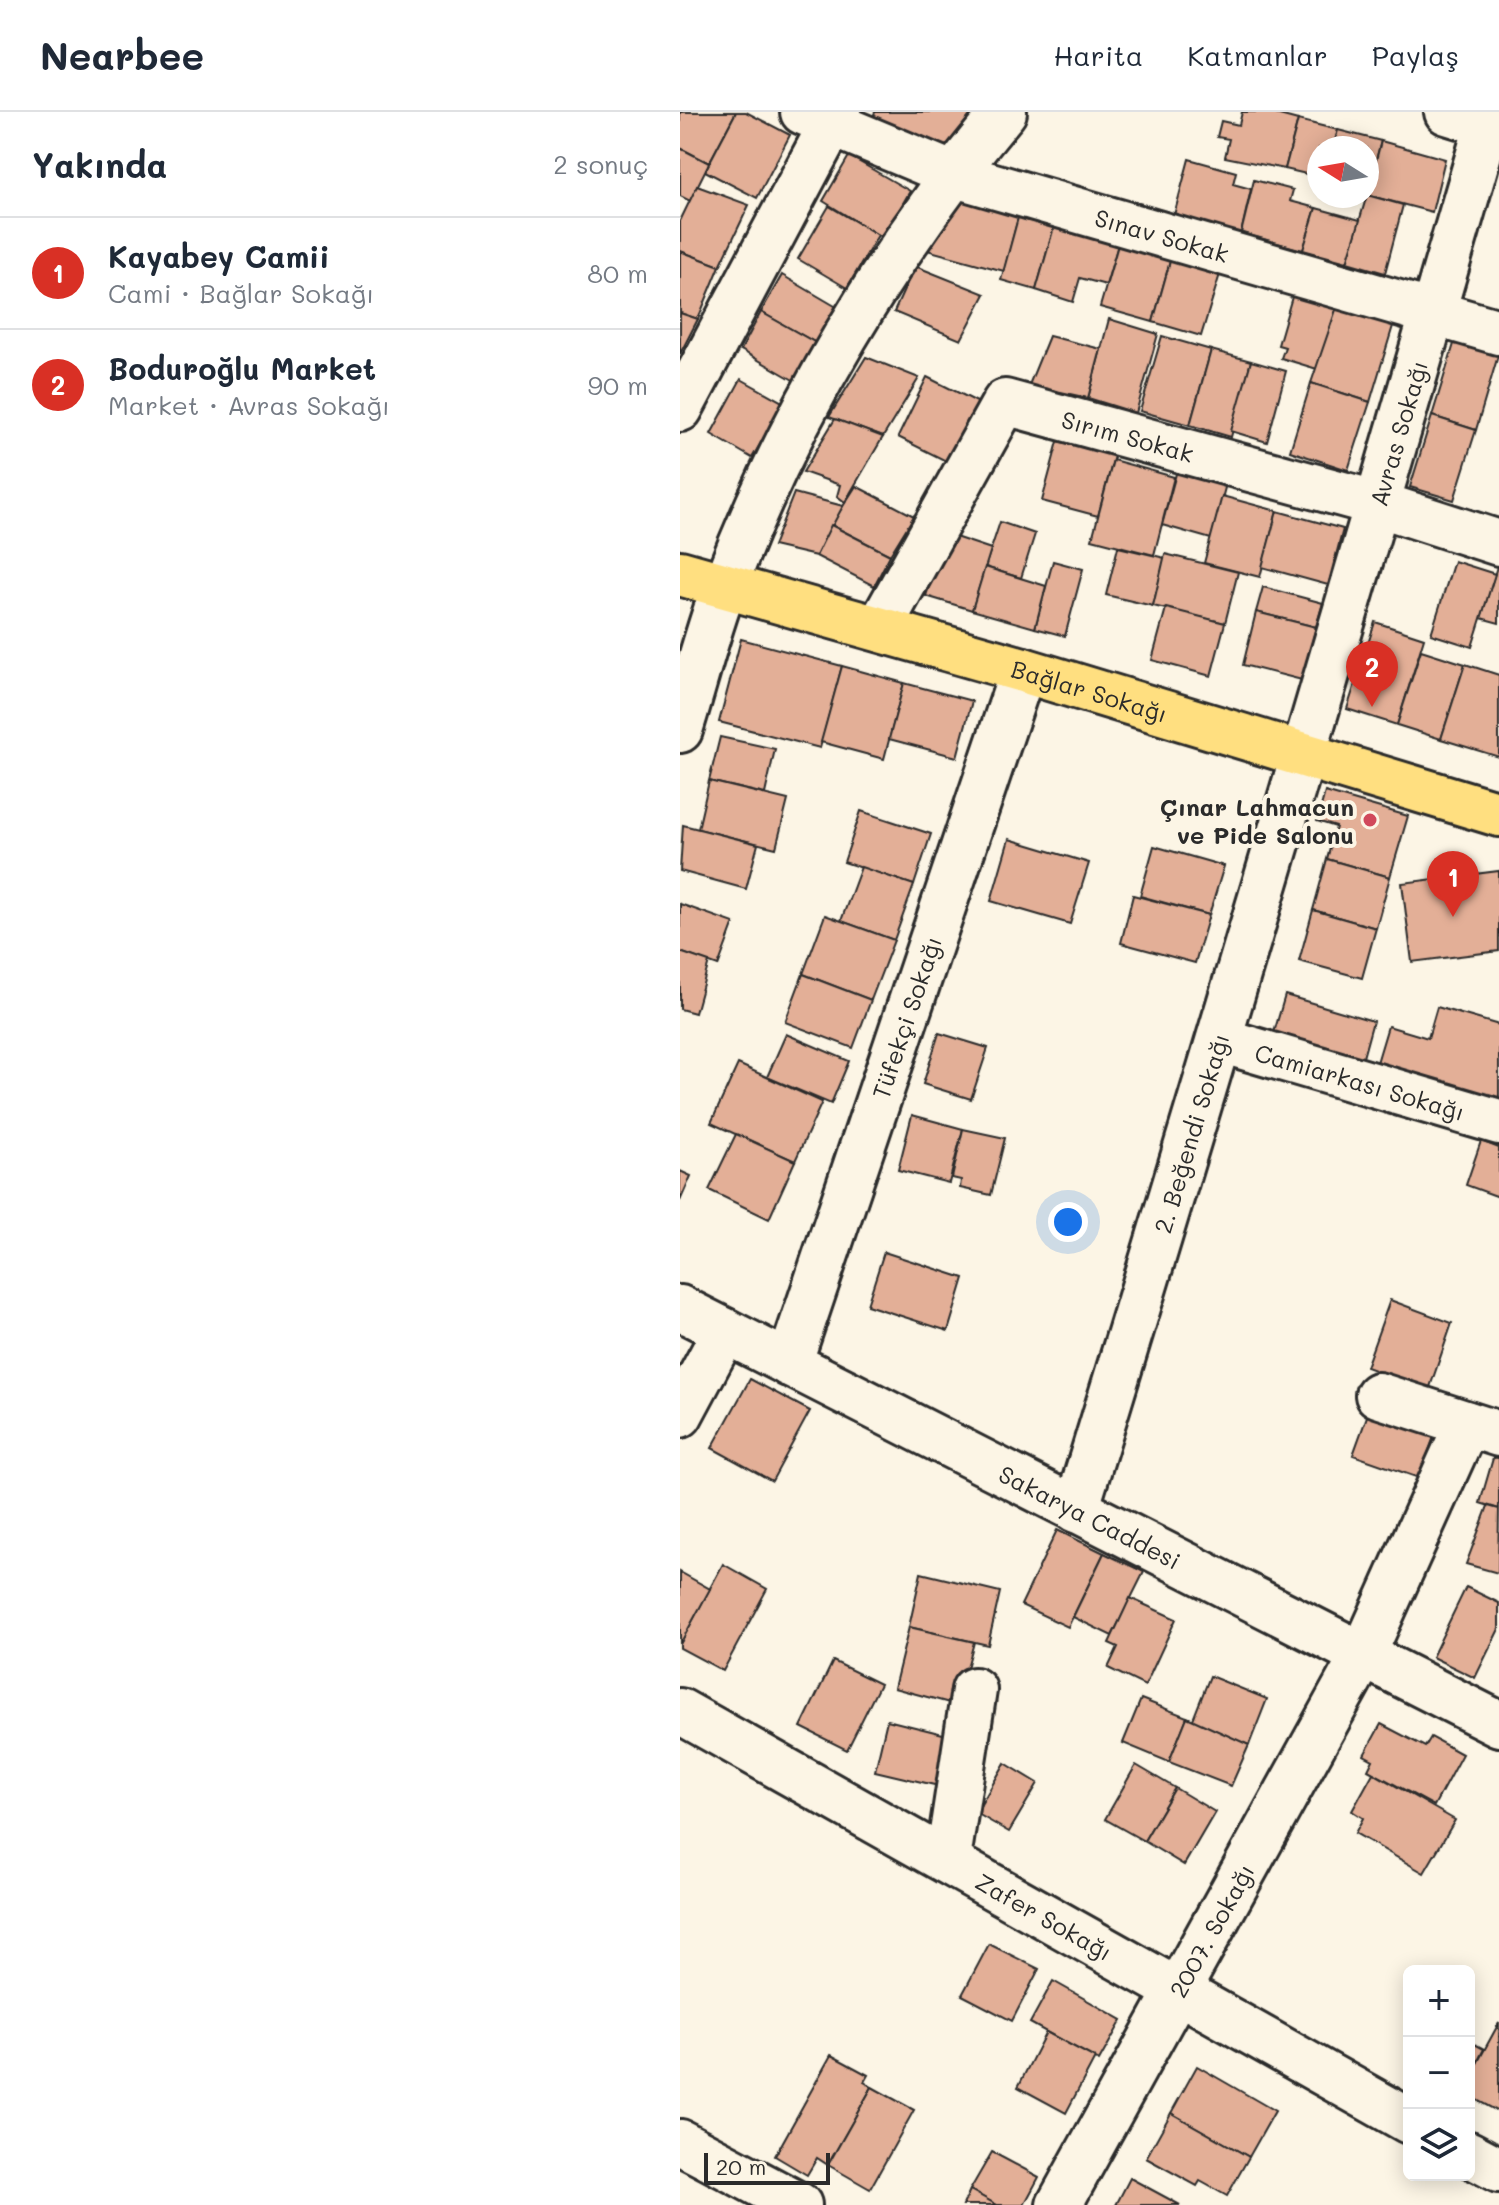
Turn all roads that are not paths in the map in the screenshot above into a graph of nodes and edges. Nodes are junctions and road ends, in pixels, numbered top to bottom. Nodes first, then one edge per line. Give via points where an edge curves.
1 (1004, 112) edge
2 (824, 117) edge
3 (1481, 119) edge
4 (952, 174) junction
5 (1433, 312) junction
6 (1499, 332) edge
7 (680, 409) edge
8 (1375, 503) junction
9 (1499, 543) edge
10 (680, 573) edge
11 (725, 585) junction
12 (879, 628) junction
13 (1023, 670) junction
14 (680, 730) edge
15 (1305, 755) junction
16 (1499, 814) edge
17 (1220, 1040) junction
18 (1499, 1122) edge
19 (680, 1308) edge
20 (725, 1331) junction
21 (789, 1364) junction
22 (1378, 1395) dead end
23 (680, 1415) edge
24 (1483, 1429) edge
25 (1076, 1510) junction
26 (1362, 1657) junction
27 (974, 1690) dead end
28 (680, 1711) edge
29 (1499, 1724) edge
30 (948, 1859) junction
31 (1176, 1993) junction
32 (1403, 2118) edge
33 (680, 2142) edge
34 (1475, 2157) edge
35 (1499, 2170) edge
36 (799, 2205) edge
37 (1059, 2205) edge

1 - 4 street
2 - 4 street, Sınav Sokak
2 - 7 street
3 - 5 street, Avras Sokağı
4 - 5 street, Sınav Sokak
4 - 11 street via 810,394
5 - 6 street, Sınav Sokak
5 - 8 street, Avras Sokağı
8 - 9 street, Sırım Sokak
8 - 12 street, Sırım Sokak via 1005,402
8 - 15 street, Avras Sokağı
10 - 11 main road, Bağlar Sokağı
11 - 12 main road, Bağlar Sokağı
11 - 14 street
12 - 13 main road, Bağlar Sokağı
13 - 15 main road, Bağlar Sokağı
13 - 21 street, Tüfekçi Sokağı
15 - 16 main road, Bağlar Sokağı
15 - 17 street, 2. Beğendi Sokağı
17 - 18 street, Camiarkası Sokağı
17 - 25 street, 2. Beğendi Sokağı
19 - 20 street, Sakarya Caddesi
20 - 21 street, Sakarya Caddesi
20 - 23 street
21 - 25 street, Sakarya Caddesi
22 - 24 street
24 - 26 street, 2007. Sokağı
25 - 26 street, Sakarya Caddesi
26 - 29 street, Sakarya Caddesi
26 - 31 street, 2007. Sokağı
27 - 30 street
28 - 30 street, Zafer Sokağı
30 - 31 street, Zafer Sokağı
31 - 32 street, Zafer Sokağı
31 - 37 street, 2007. Sokağı
33 - 36 street
34 - 35 street

